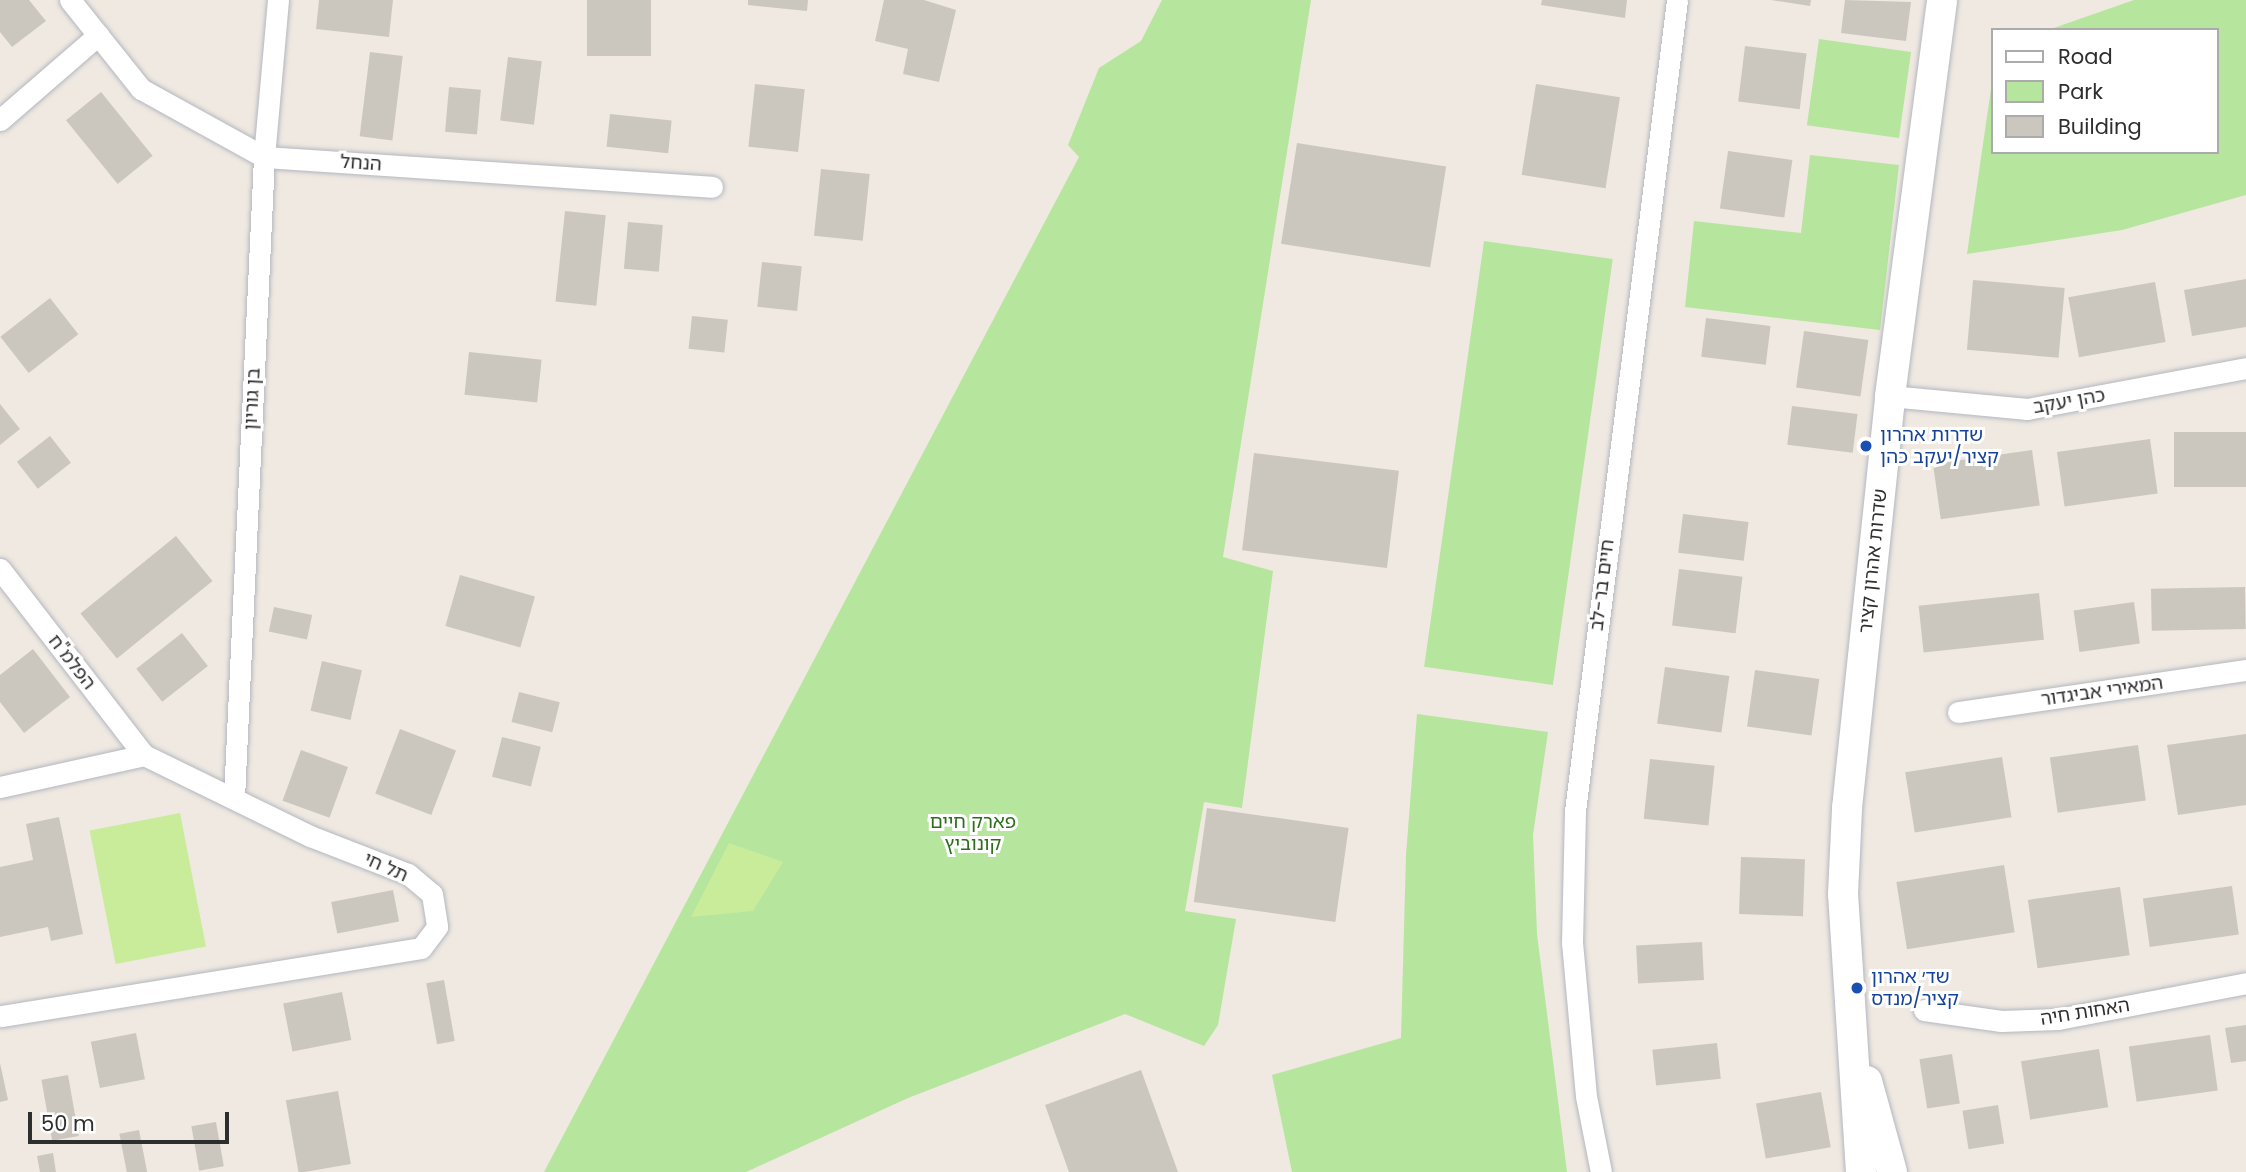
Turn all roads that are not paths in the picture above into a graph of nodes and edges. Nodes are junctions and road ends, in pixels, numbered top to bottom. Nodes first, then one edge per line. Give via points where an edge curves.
1 (70, 0) edge
2 (278, 0) edge
3 (1677, 0) edge
4 (1942, 0) edge
5 (98, 35) junction
6 (0, 120) edge
7 (264, 158) junction
8 (712, 187) dead end
9 (2246, 368) edge
10 (1890, 396) junction
11 (0, 569) edge
12 (2246, 670) edge
13 (1958, 712) dead end
14 (144, 755) junction
15 (0, 788) edge
16 (234, 798) junction
17 (2246, 983) edge
18 (1924, 1010) dead end
19 (0, 1016) edge
20 (1855, 1041) junction
21 (1601, 1172) edge
22 (1861, 1172) edge
23 (1892, 1172) edge

1 - 5 street, הנחל
2 - 7 street, בן גוריון
3 - 21 street, חיים בר-לב via 1573,836 1575,992
4 - 10 street, שדרות אהרון קציר
5 - 6 street
5 - 7 street, הנחל via 141,89
7 - 8 street, הנחל
7 - 16 street, בן גוריון
9 - 10 street, כהן יעקב via 2027,410
10 - 20 street, שדרות אהרון קציר via 1847,808 1843,894
11 - 14 street, הפלמ"ח
12 - 13 street, המאירי אביגדור
14 - 15 street
14 - 16 street, תל חי
16 - 19 street, תל חי via 310,836 408,874 432,894 438,927 421,948
17 - 18 street, האחות חיה via 2058,1018 2001,1021
20 - 22 street, שדרות אהרון קציר
20 - 23 street, שדרות אהרון קציר

